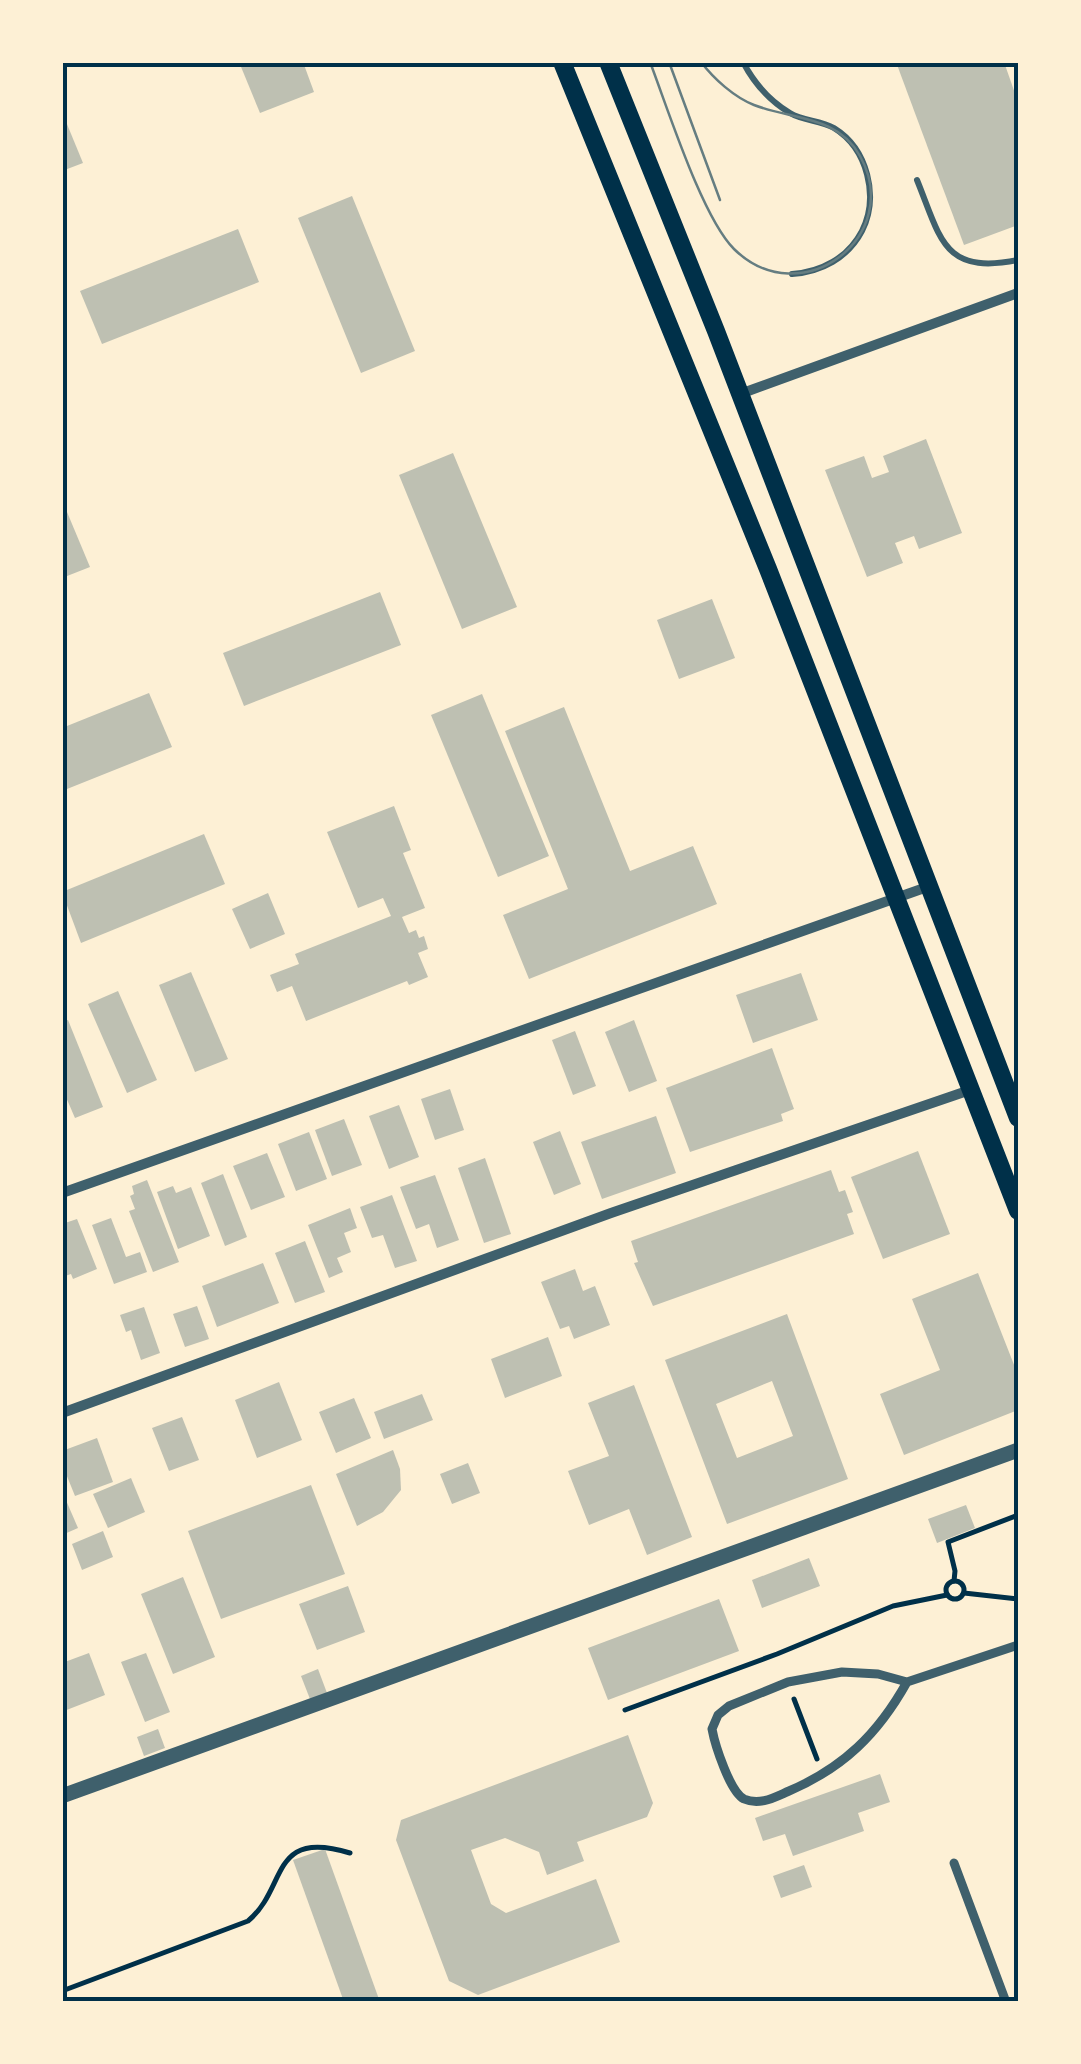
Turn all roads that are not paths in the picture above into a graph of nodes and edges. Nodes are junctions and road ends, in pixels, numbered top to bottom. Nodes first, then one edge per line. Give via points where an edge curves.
1 (562, 62) edge
2 (608, 62) edge
3 (743, 62) edge
4 (917, 180) dead end
5 (1018, 260) edge
6 (792, 274) dead end
7 (1018, 294) edge
8 (740, 394) junction
9 (930, 886) junction
10 (896, 898) junction
11 (970, 1090) junction
12 (1018, 1118) edge
13 (62, 1193) edge
14 (1018, 1211) edge
15 (62, 1413) edge
16 (1018, 1450) edge
17 (1018, 1645) edge
18 (907, 1682) junction
19 (62, 1796) edge
20 (954, 1863) dead end
21 (1006, 2002) edge

1 - 10 main road
2 - 8 main road
3 - 6 lane via 768,96 793,115 848,140 866,171 869,210 862,232 821,269
4 - 5 lane via 955,256 969,263
7 - 8 street
8 - 9 main road
9 - 10 street
9 - 12 main road
10 - 11 main road
10 - 13 street
11 - 14 main road
11 - 15 street
16 - 19 street
17 - 18 street
18 - 18 street via 842,1672 743,1699 718,1715 712,1729 735,1792 745,1800 768,1800 823,1776 877,1725
20 - 21 street

